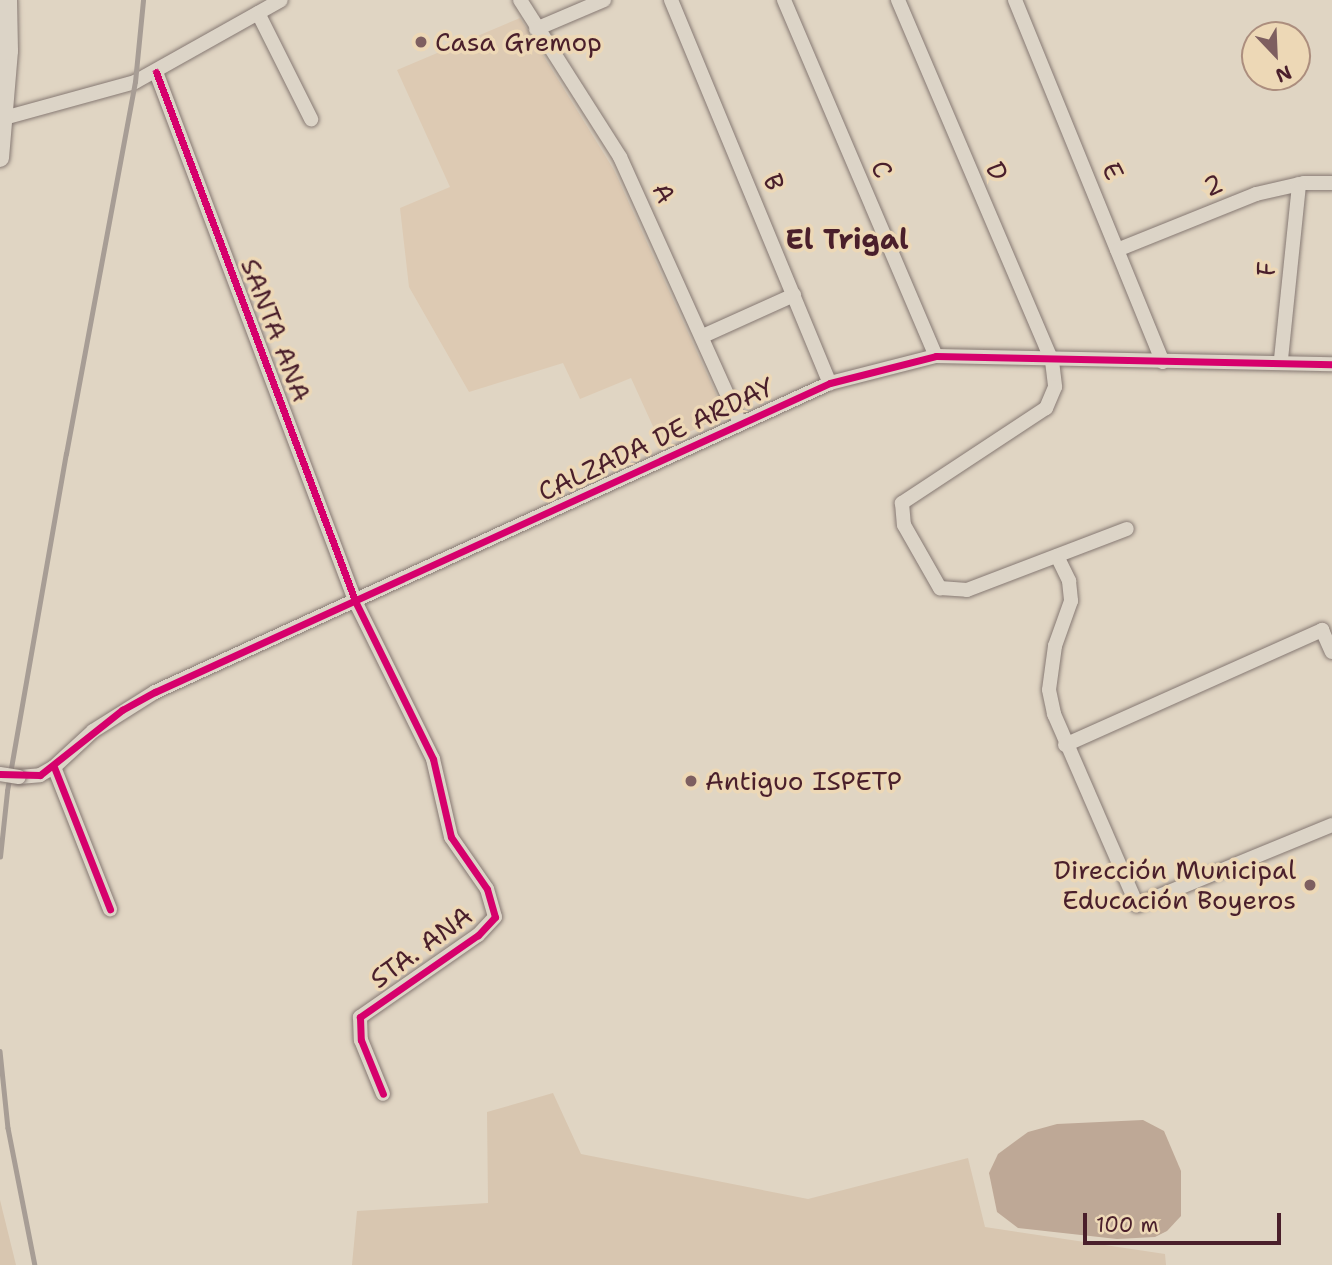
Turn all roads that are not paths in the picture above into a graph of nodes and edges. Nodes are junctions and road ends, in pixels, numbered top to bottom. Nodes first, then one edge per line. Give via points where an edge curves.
1 (8, 0) edge
2 (281, 0) edge
3 (520, 0) edge
4 (604, 0) edge
5 (671, 0) edge
6 (784, 0) edge
7 (898, 0) edge
8 (1015, 0) edge
9 (258, 13) junction
10 (536, 29) junction
11 (156, 72) junction
12 (4, 118) junction
13 (311, 119) dead end
14 (0, 158) edge
15 (1332, 183) edge
16 (1299, 184) junction
17 (1117, 250) junction
18 (794, 295) junction
19 (703, 336) junction
20 (936, 356) junction
21 (1281, 359) junction
22 (1052, 361) junction
23 (1163, 362) junction
24 (1332, 364) edge
25 (831, 383) junction
26 (739, 421) junction
27 (1128, 529) dead end
28 (1057, 556) junction
29 (356, 603) junction
30 (1332, 652) edge
31 (1065, 745) junction
32 (54, 767) junction
33 (0, 774) edge
34 (1332, 825) edge
35 (110, 909) dead end
36 (383, 1094) dead end

1 - 12 main road
2 - 9 street
3 - 10 street, A
4 - 10 street
5 - 18 street, B
6 - 20 street, C
7 - 22 street, D
8 - 17 street, E
9 - 11 street
9 - 13 street
10 - 19 street, A via 620,157
11 - 12 street
11 - 29 street, SANTA ANA
12 - 14 main road
15 - 16 street, 2
16 - 17 street, 2 via 1256,194
16 - 21 street, F
17 - 23 street, E
18 - 19 street
18 - 25 street, B
19 - 26 street, A
20 - 22 street, CALZADA DE ARDAY
20 - 25 street, CALZADA DE ARDAY
21 - 23 street, CALZADA DE ARDAY
21 - 24 street, CALZADA DE ARDAY
22 - 23 street, CALZADA DE ARDAY
22 - 28 street via 1055,387 1045,408 902,503 904,526 940,588 967,590
25 - 26 street, CALZADA DE ARDAY
26 - 29 street, CALZADA DE ARDAY
27 - 28 street
28 - 31 street via 1069,581 1071,601 1055,646 1049,690
29 - 32 street, CALZADA DE ARDAY via 133,704 93,731
29 - 36 street, STA. ANA via 433,759 451,836 487,889 495,917 478,935 360,1017 361,1040
30 - 31 street via 1322,630
31 - 34 street via 1137,905
32 - 33 street, bridge via 40,775
32 - 35 street

